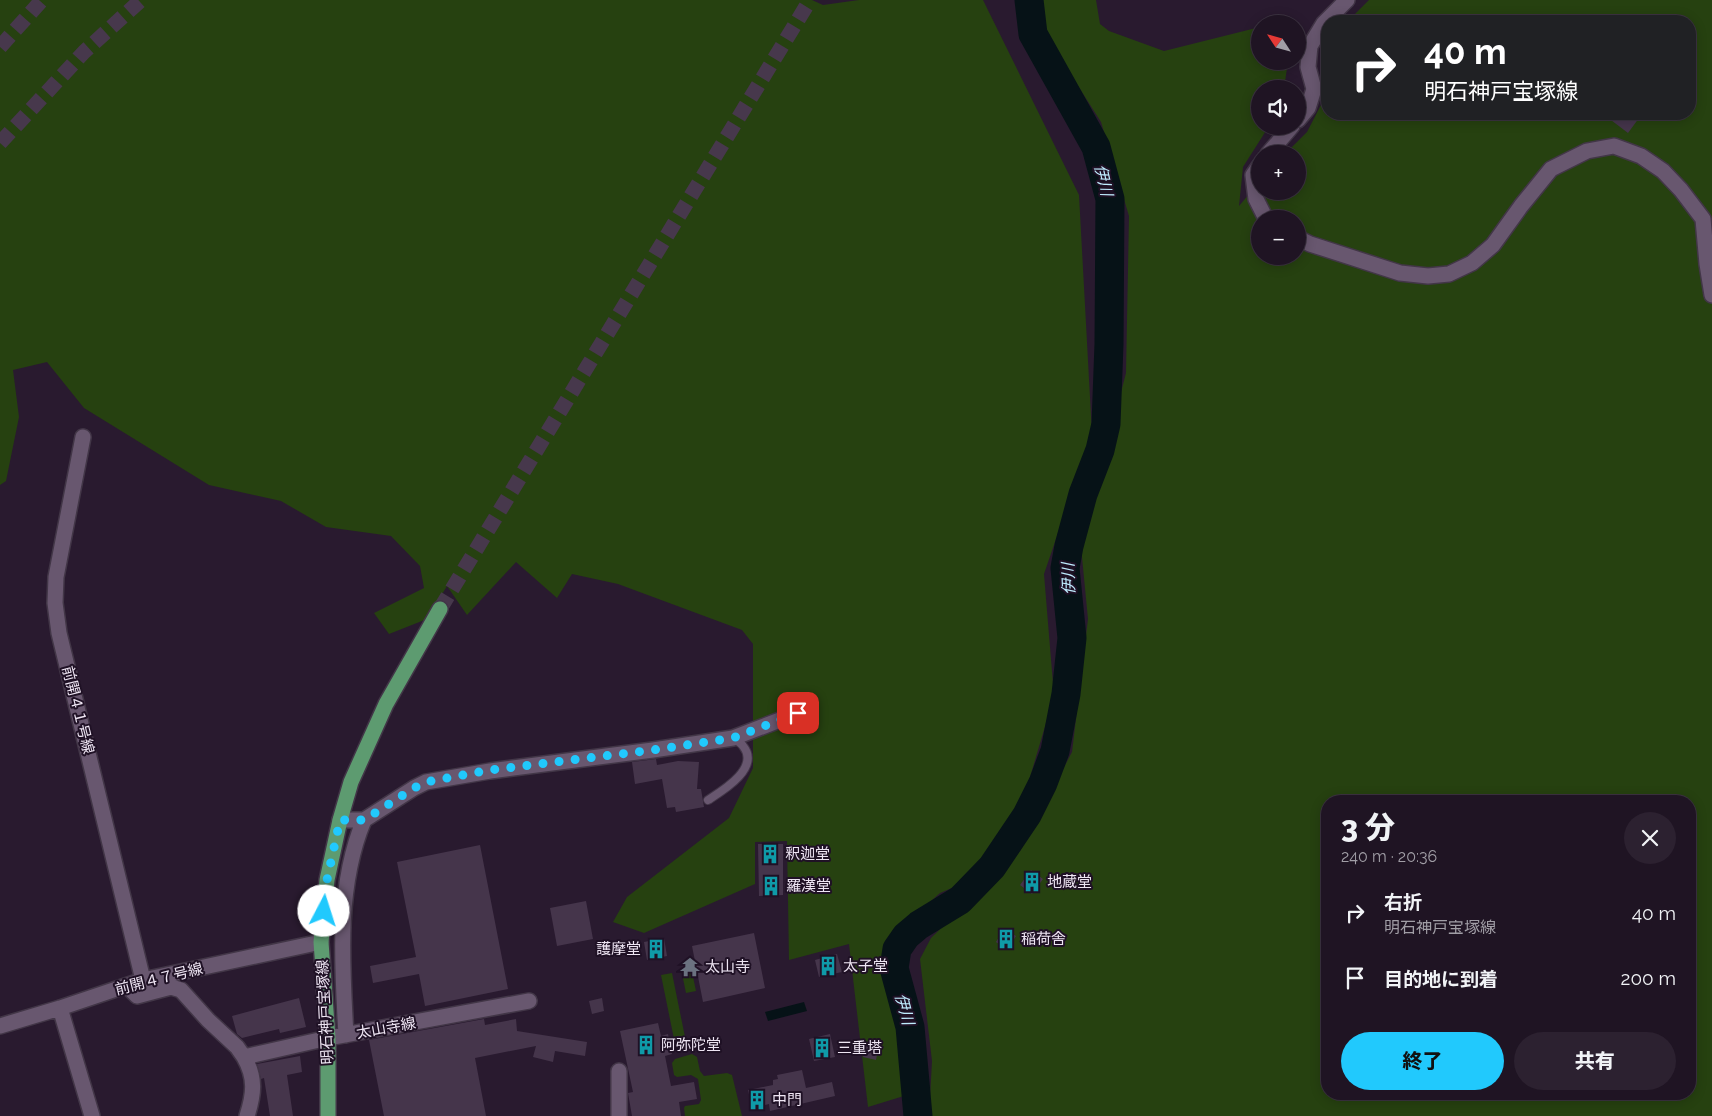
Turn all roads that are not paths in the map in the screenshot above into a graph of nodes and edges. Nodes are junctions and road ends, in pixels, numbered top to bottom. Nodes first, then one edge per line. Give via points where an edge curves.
1 (1347, 0) edge
2 (1332, 15) edge
3 (1321, 28) edge
4 (1306, 110) edge
5 (1284, 135) edge
6 (1276, 145) edge
7 (1708, 225) edge
8 (1306, 242) edge
9 (1712, 295) edge
10 (83, 437) dead end
11 (440, 609) tunnel mouth
12 (798, 713) dead end
13 (733, 738) junction
14 (708, 800) dead end
15 (340, 820) junction
16 (364, 820) junction
17 (321, 942) junction
18 (143, 980) junction
19 (127, 986) junction
20 (529, 1001) dead end
21 (60, 1008) junction
22 (0, 1026) edge
23 (346, 1035) junction
24 (328, 1038) junction
25 (244, 1057) junction
26 (619, 1071) dead end
27 (92, 1116) edge
28 (247, 1116) edge
29 (328, 1116) edge
30 (619, 1116) edge

1 - 2 street
3 - 4 street via 1310,46 1308,67 1314,89
5 - 6 street
7 - 8 street via 1663,171 1641,156 1614,146 1588,151 1551,169 1493,245 1472,262 1449,274 1400,273
7 - 9 street via 1707,264
10 - 18 street, 前開４１号線 via 56,577 55,603 59,633
11 - 15 main road, 明石神戸宝塚線 via 386,704 351,782
12 - 13 street
13 - 14 lane via 744,746 747,758 744,770 734,783
13 - 16 street via 490,770 426,782
15 - 16 street
15 - 17 main road, 明石神戸宝塚線 via 327,880
16 - 23 street via 356,839 346,893 342,956
17 - 18 street, 前開４７号線
17 - 24 main road, 明石神戸宝塚線
18 - 19 street, 前開４７号線
19 - 21 street, 前開４７号線
19 - 25 street via 137,996 172,987 181,990
20 - 23 street, 太山寺線
21 - 22 street, 前開４７号線
21 - 27 street
23 - 24 street, 太山寺線
24 - 25 street, 太山寺線
24 - 29 main road, 明石神戸宝塚線
25 - 28 street via 254,1081
26 - 30 street

